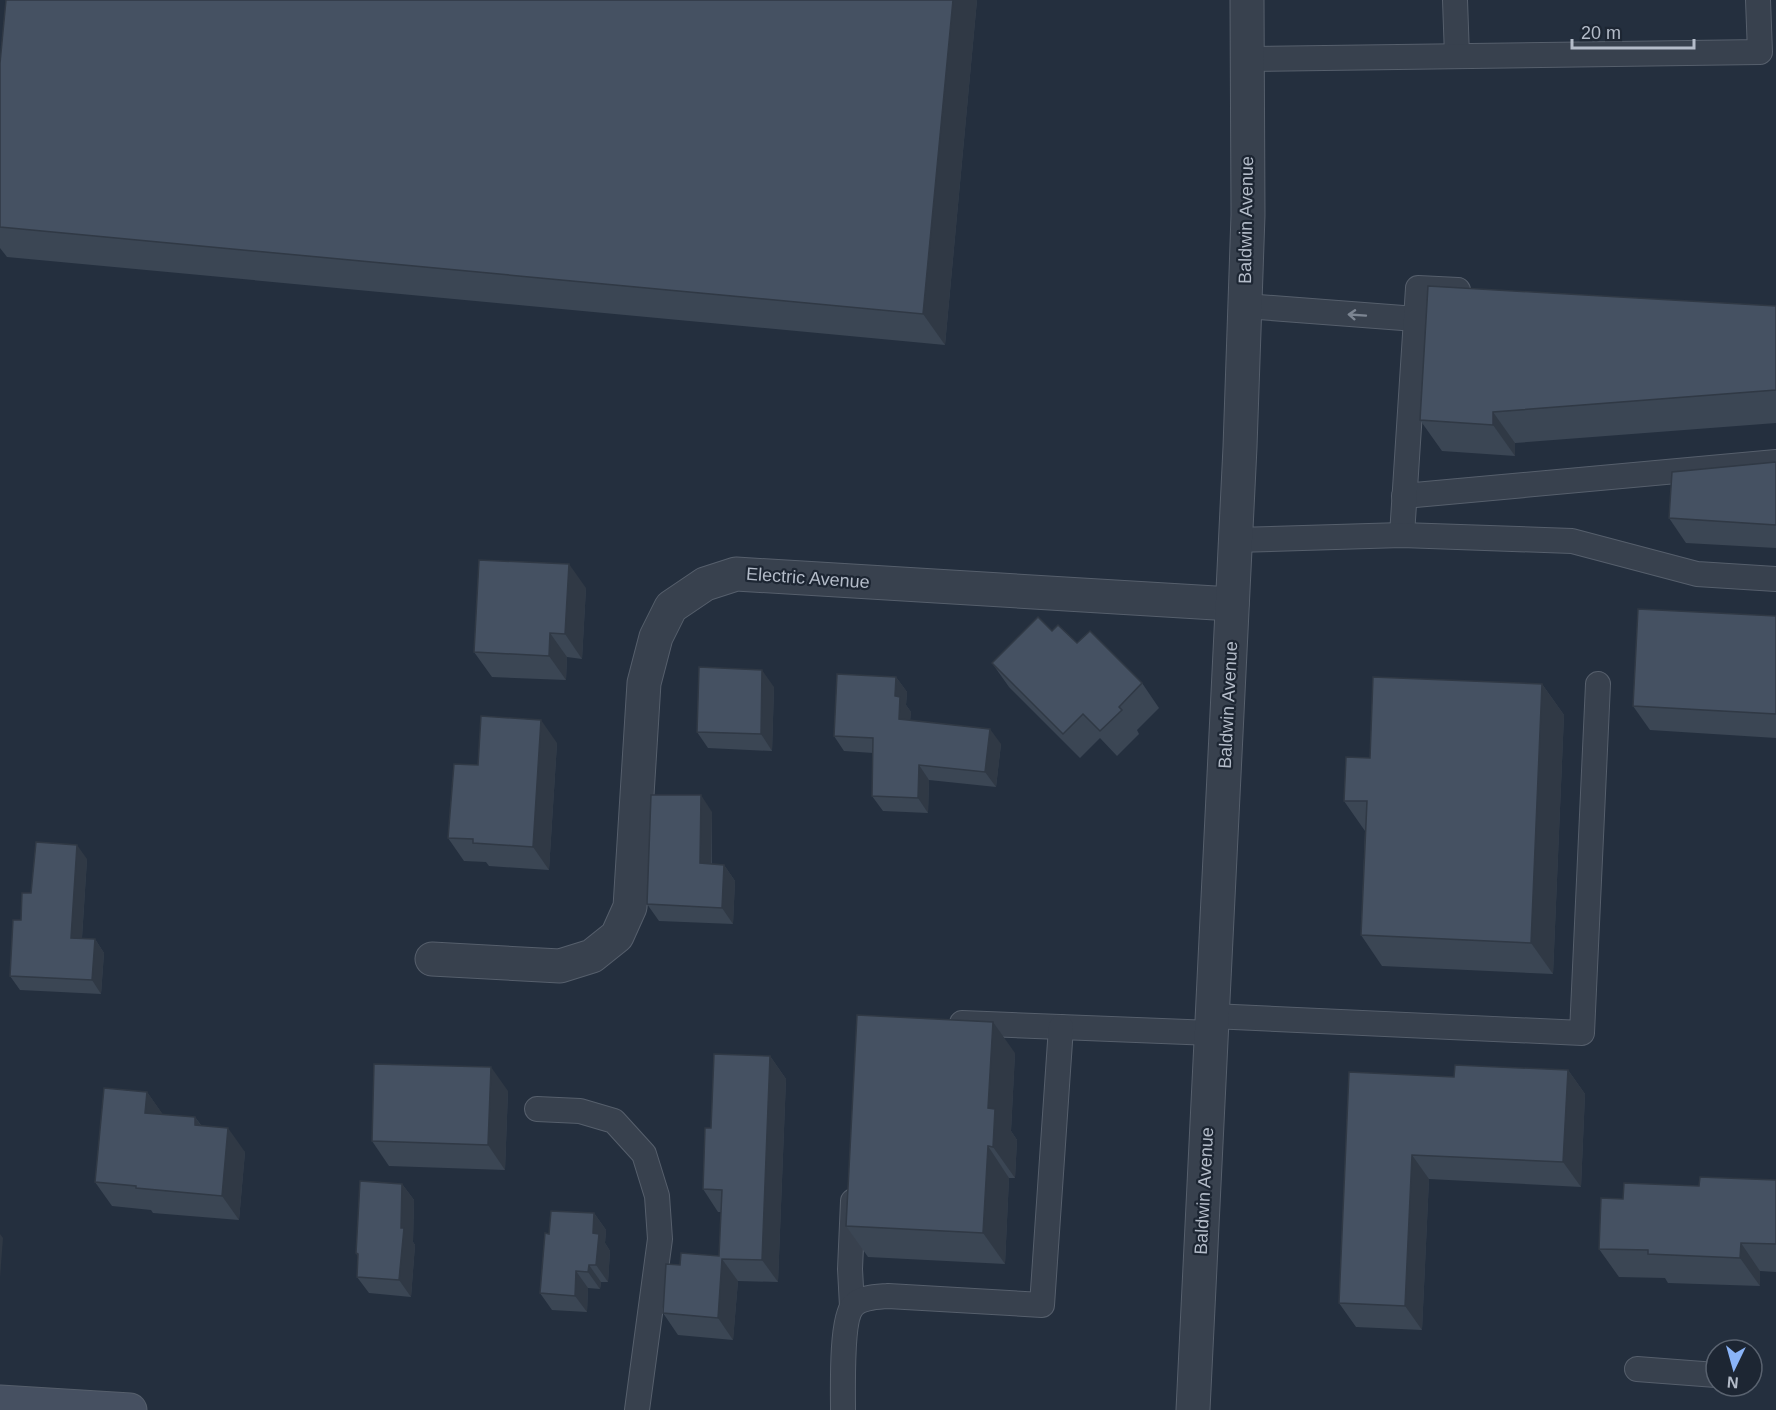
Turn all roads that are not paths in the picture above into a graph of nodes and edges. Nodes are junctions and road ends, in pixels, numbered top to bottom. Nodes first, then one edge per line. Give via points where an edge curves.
1 (1247, 0) edge
2 (1455, 0) edge
3 (1758, 0) edge
4 (1457, 56) junction
5 (1247, 59) junction
6 (1478, 292) edge
7 (1245, 306) junction
8 (1416, 319) junction
9 (1776, 462) edge
10 (1404, 496) junction
11 (1402, 536) junction
12 (1235, 540) junction
13 (1776, 579) edge
14 (1232, 604) junction
15 (1598, 684) dead end
16 (432, 959) dead end
17 (944, 1022) edge
18 (1212, 1024) junction
19 (1061, 1027) junction
20 (537, 1109) dead end
21 (855, 1174) edge
22 (852, 1306) junction
23 (1637, 1369) dead end
24 (1704, 1374) edge
25 (0, 1402) edge
26 (130, 1410) edge
27 (637, 1410) edge
28 (843, 1410) edge
29 (1193, 1410) edge

1 - 5 street, Baldwin Avenue
2 - 4 lane
3 - 4 lane via 1760,52
4 - 5 lane
5 - 7 street, Baldwin Avenue
6 - 8 lane via 1418,288
8 -> 7 lane
7 - 12 street, Baldwin Avenue
8 - 10 lane
9 - 10 lane
10 - 11 lane
11 - 12 lane
11 - 13 lane via 1572,541 1697,574
12 - 14 street, Baldwin Avenue
14 - 16 street, Electric Avenue via 736,574 705,584 671,607 656,637 644,683 630,907 617,936 592,956 561,966
14 - 18 street, Baldwin Avenue
15 - 18 lane via 1582,1033
17 - 19 lane
18 - 19 lane
18 - 29 street, Baldwin Avenue
19 - 22 lane via 1042,1305 888,1296 869,1297
20 - 27 lane via 580,1111 614,1121 644,1154 657,1196 660,1239
21 - 22 lane
22 - 28 lane via 846,1322
23 - 24 lane
25 - 26 main road

